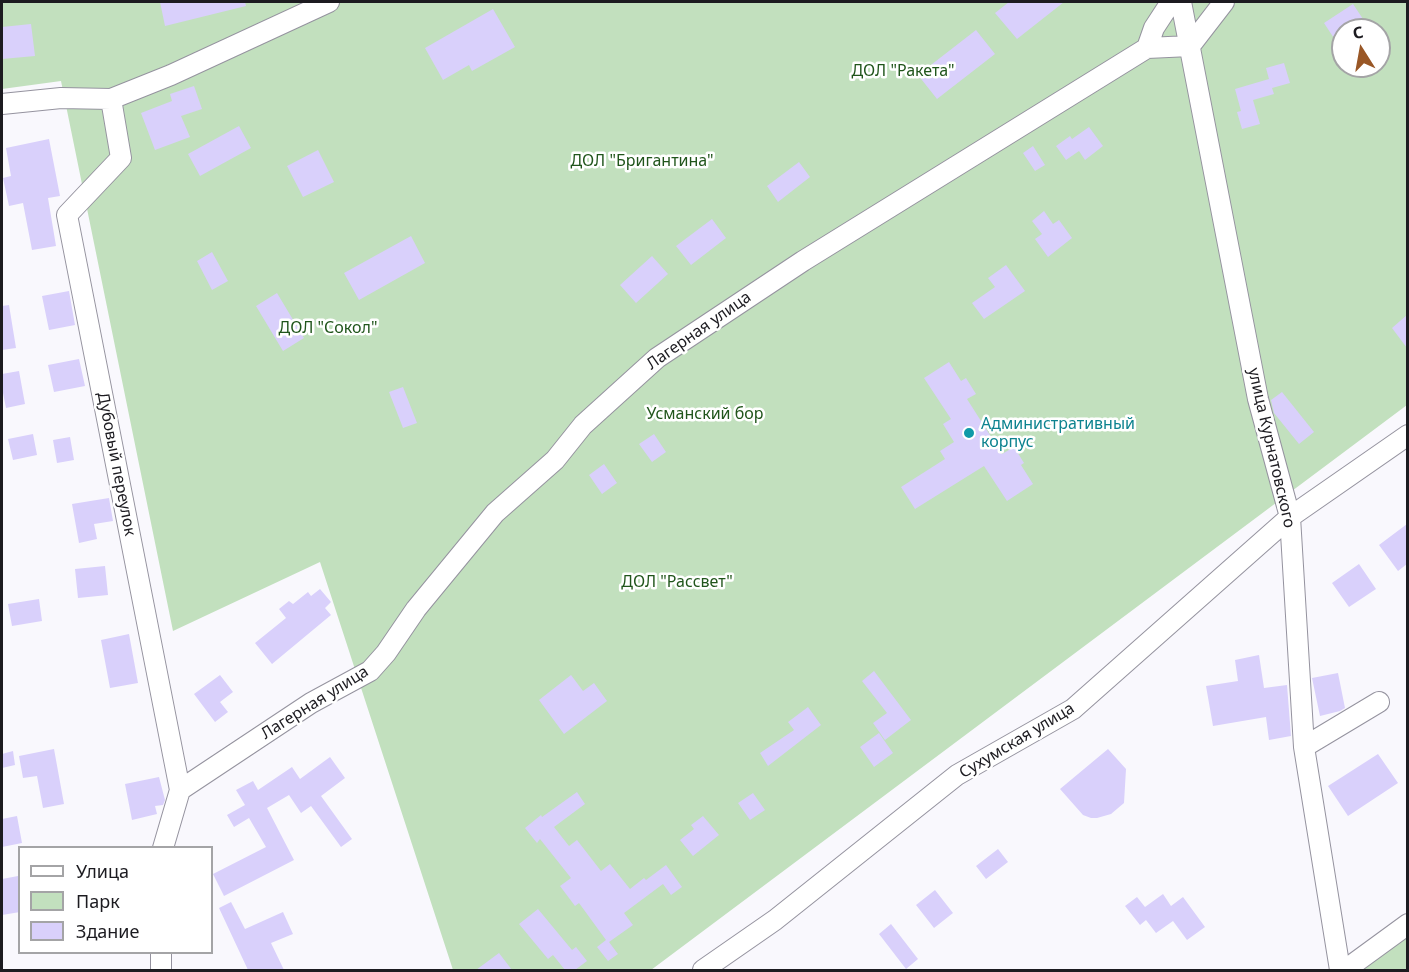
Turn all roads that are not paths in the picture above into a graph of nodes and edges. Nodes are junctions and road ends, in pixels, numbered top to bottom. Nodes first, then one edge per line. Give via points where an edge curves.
1 (329, 2) edge
2 (1171, 2) edge
3 (1181, 2) edge
4 (1224, 2) edge
5 (1190, 46) junction
6 (1147, 48) junction
7 (111, 99) junction
8 (2, 104) edge
9 (1407, 435) edge
10 (1290, 517) junction
11 (1379, 702) dead end
12 (1304, 747) junction
13 (180, 790) junction
14 (164, 846) edge
15 (1407, 924) edge
16 (161, 954) edge
17 (161, 970) edge
18 (704, 970) edge
19 (1342, 970) edge

1 - 7 street
2 - 6 street via 1154,28
3 - 5 street, улица Курнатовского
4 - 5 street
5 - 6 street, Лагерная улица
5 - 10 street, улица Курнатовского via 1258,399
6 - 13 street, Лагерная улица via 803,261 657,358 495,513 370,671 311,703
7 - 8 street via 61,98
7 - 13 street, Дубовый переулок via 121,158 67,216
9 - 10 street, Сухумская улица
10 - 12 street, улица Курнатовского
10 - 18 street, Сухумская улица via 1073,709 957,775 775,920
11 - 12 street
12 - 19 street, улица Курнатовского
13 - 14 street, Дубовый переулок
15 - 19 street
16 - 17 street

